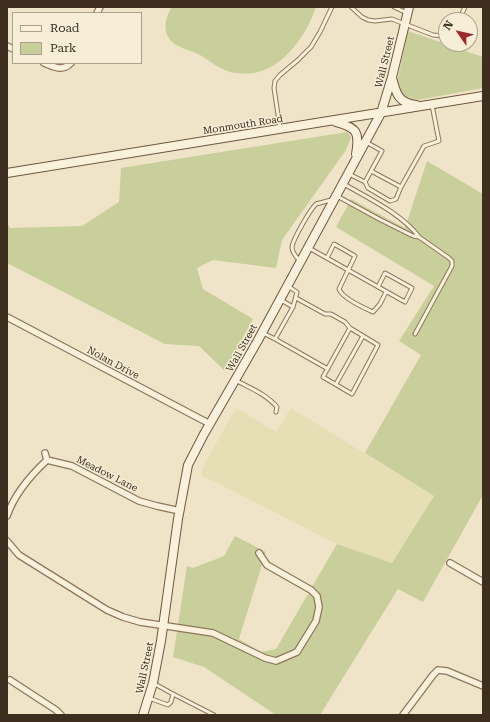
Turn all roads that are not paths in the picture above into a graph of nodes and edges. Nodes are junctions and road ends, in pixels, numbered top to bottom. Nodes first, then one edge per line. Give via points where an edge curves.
1 (332, 7) edge
2 (351, 7) edge
3 (394, 7) edge
4 (408, 10) edge
5 (405, 24) junction
6 (438, 36) edge
7 (47, 64) edge
8 (70, 64) edge
9 (392, 77) junction
10 (483, 96) edge
11 (432, 104) junction
12 (420, 106) junction
13 (381, 113) junction
14 (333, 121) junction
15 (280, 129) junction
16 (365, 141) junction
17 (355, 159) junction
18 (371, 171) junction
19 (7, 173) edge
20 (348, 173) junction
21 (365, 182) junction
22 (342, 183) junction
23 (401, 187) junction
24 (335, 198) junction
25 (419, 237) junction
26 (308, 248) junction
27 (327, 258) junction
28 (300, 261) junction
29 (348, 270) junction
30 (287, 286) junction
31 (378, 287) junction
32 (386, 292) junction
33 (296, 298) junction
34 (280, 299) junction
35 (293, 307) junction
36 (7, 317) edge
37 (350, 328) junction
38 (262, 332) junction
39 (415, 334) dead end
40 (363, 336) junction
41 (275, 339) junction
42 (328, 369) junction
43 (235, 380) junction
44 (336, 384) junction
45 (276, 412) dead end
46 (210, 424) junction
47 (45, 453) dead end
48 (47, 460) junction
49 (180, 511) junction
50 (7, 516) edge
51 (7, 540) edge
52 (259, 553) dead end
53 (450, 563) dead end
54 (483, 582) edge
55 (163, 626) junction
56 (8, 680) edge
57 (152, 683) junction
58 (483, 686) edge
59 (173, 694) junction
60 (149, 698) junction
61 (61, 715) edge
62 (143, 715) edge
63 (214, 715) edge
64 (403, 715) edge

1 - 15 lane via 311,47 274,82
2 - 5 lane via 368,20 392,19
3 - 4 lane
4 - 5 street, Wall Street
5 - 6 lane
5 - 9 street, Wall Street
7 - 8 street via 64,68
9 - 12 street via 400,99 407,104
9 - 13 street, Wall Street
10 - 11 street, Monmouth Road
11 - 12 street, Monmouth Road
11 - 23 lane via 439,141 424,146
12 - 13 street, Monmouth Road
13 - 14 street, Monmouth Road
13 - 16 street, Wall Street
14 - 15 street, Monmouth Road
14 - 17 street via 354,128 358,141
15 - 19 street, Monmouth Road
16 - 17 street, Wall Street
16 - 18 lane via 382,152
17 - 20 street, Wall Street
18 - 21 lane
18 - 23 lane
20 - 21 lane
20 - 22 street, Wall Street
21 - 23 lane via 368,188 390,201 396,199
22 - 24 street, Wall Street
22 - 25 lane via 384,208
24 - 25 lane
24 - 26 street, Wall Street
24 - 28 lane via 316,204 303,224 292,247
25 - 39 lane via 452,261 452,266
26 - 27 lane
26 - 28 street, Wall Street
27 - 29 lane
27 - 29 lane via 334,244 350,253 355,256
28 - 30 street, Wall Street
29 - 31 lane
29 - 32 lane via 340,292 365,309 373,312
30 - 33 lane via 297,292
30 - 34 street, Wall Street
31 - 32 lane
31 - 32 lane via 385,273 412,288 405,302
33 - 35 lane
33 - 37 lane via 325,314 331,314
34 - 35 lane
34 - 38 street, Wall Street
35 - 41 lane
36 - 46 street, Nolan Drive
37 - 40 lane
37 - 42 lane
38 - 41 lane
38 - 43 street, Wall Street
40 - 44 lane
40 - 44 lane via 378,344 352,394
41 - 42 lane
42 - 44 lane via 324,377
43 - 45 lane via 271,400 277,407
43 - 46 street, Wall Street
46 - 49 street, Wall Street via 188,465
47 - 48 street
48 - 49 street, Meadow Lane via 72,466 139,501
48 - 50 street via 30,476
49 - 55 street, Wall Street
51 - 55 street via 19,554 107,610 131,620
52 - 55 street via 266,565 311,590 317,596 319,607 316,621 297,652 276,661 264,658 213,633
53 - 54 street
55 - 57 street, Wall Street
56 - 61 street
57 - 59 lane
57 - 60 street, Wall Street
58 - 64 street via 447,671 438,670
59 - 60 lane via 168,706
59 - 63 lane
60 - 62 street, Wall Street

